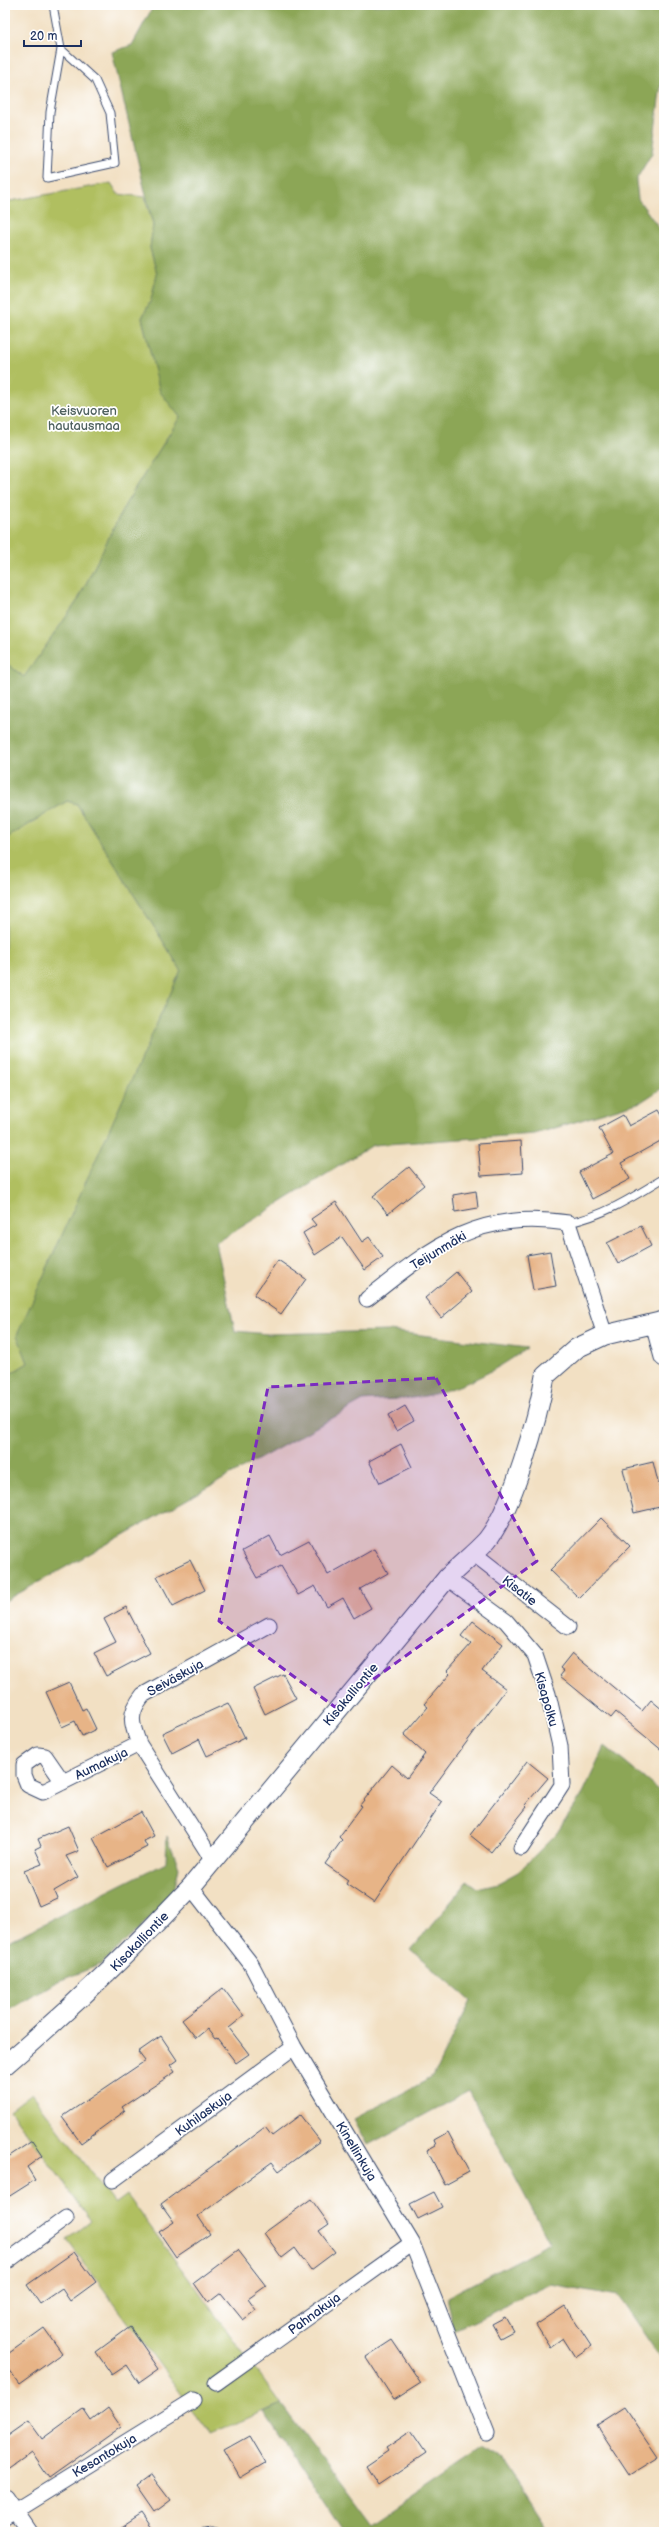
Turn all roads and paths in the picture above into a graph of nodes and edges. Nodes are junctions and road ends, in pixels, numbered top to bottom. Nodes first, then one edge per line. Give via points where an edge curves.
1 (53, 5) edge
2 (61, 48) junction
3 (664, 1178) edge
4 (568, 1223) junction
5 (366, 1300) dead end
6 (660, 1323) edge
7 (605, 1335) junction
8 (664, 1357) edge
9 (473, 1553) junction
10 (447, 1578) junction
11 (269, 1625) dead end
12 (568, 1627) dead end
13 (139, 1744) junction
14 (63, 1782) dead end
15 (522, 1848) dead end
16 (212, 1859) junction
17 (191, 1887) junction
18 (294, 2047) junction
19 (5, 2065) edge
20 (113, 2180) dead end
21 (66, 2218) dead end
22 (412, 2243) junction
23 (5, 2263) edge
24 (216, 2383) dead end
25 (194, 2400) dead end
26 (487, 2433) dead end
27 (5, 2497) edge
28 (9, 2514) edge
29 (28, 2532) edge
30 (198, 2532) edge
31 (220, 2532) edge

1 - 2 lane
2 - 2 lane via 95,80 110,113 115,163 48,178 50,112
3 - 4 lane via 615,1208 586,1220
4 - 5 street, Teijunmäki via 512,1220 467,1231 431,1252
4 - 7 street
6 - 7 street, Kisakalliontie
6 - 8 street
7 - 9 street, Kisakalliontie via 577,1348 544,1376 539,1409 504,1513 487,1539
9 - 10 street, Kisakalliontie
9 - 12 street, Kisatie
10 - 15 street, Kisapolku via 506,1621 535,1655 548,1694 560,1746 562,1785
10 - 16 street, Kisakalliontie
11 - 13 street, Seiväskuja via 143,1695 133,1708 132,1725
13 - 14 street, Aumakuja
13 - 16 street, Seiväskuja
16 - 17 street, Kisakalliontie
17 - 18 street, Kinellinkuja via 250,1964
17 - 19 street, Kisakalliontie via 146,1936 76,2004
18 - 20 street, Kuhilaskuja
18 - 22 street, Kinellinkuja
21 - 23 street
22 - 24 street, Pahnakuja
22 - 26 street, Kinellinkuja
25 - 28 street, Kesantokuja
27 - 28 street
28 - 29 street
30 - 31 lane

